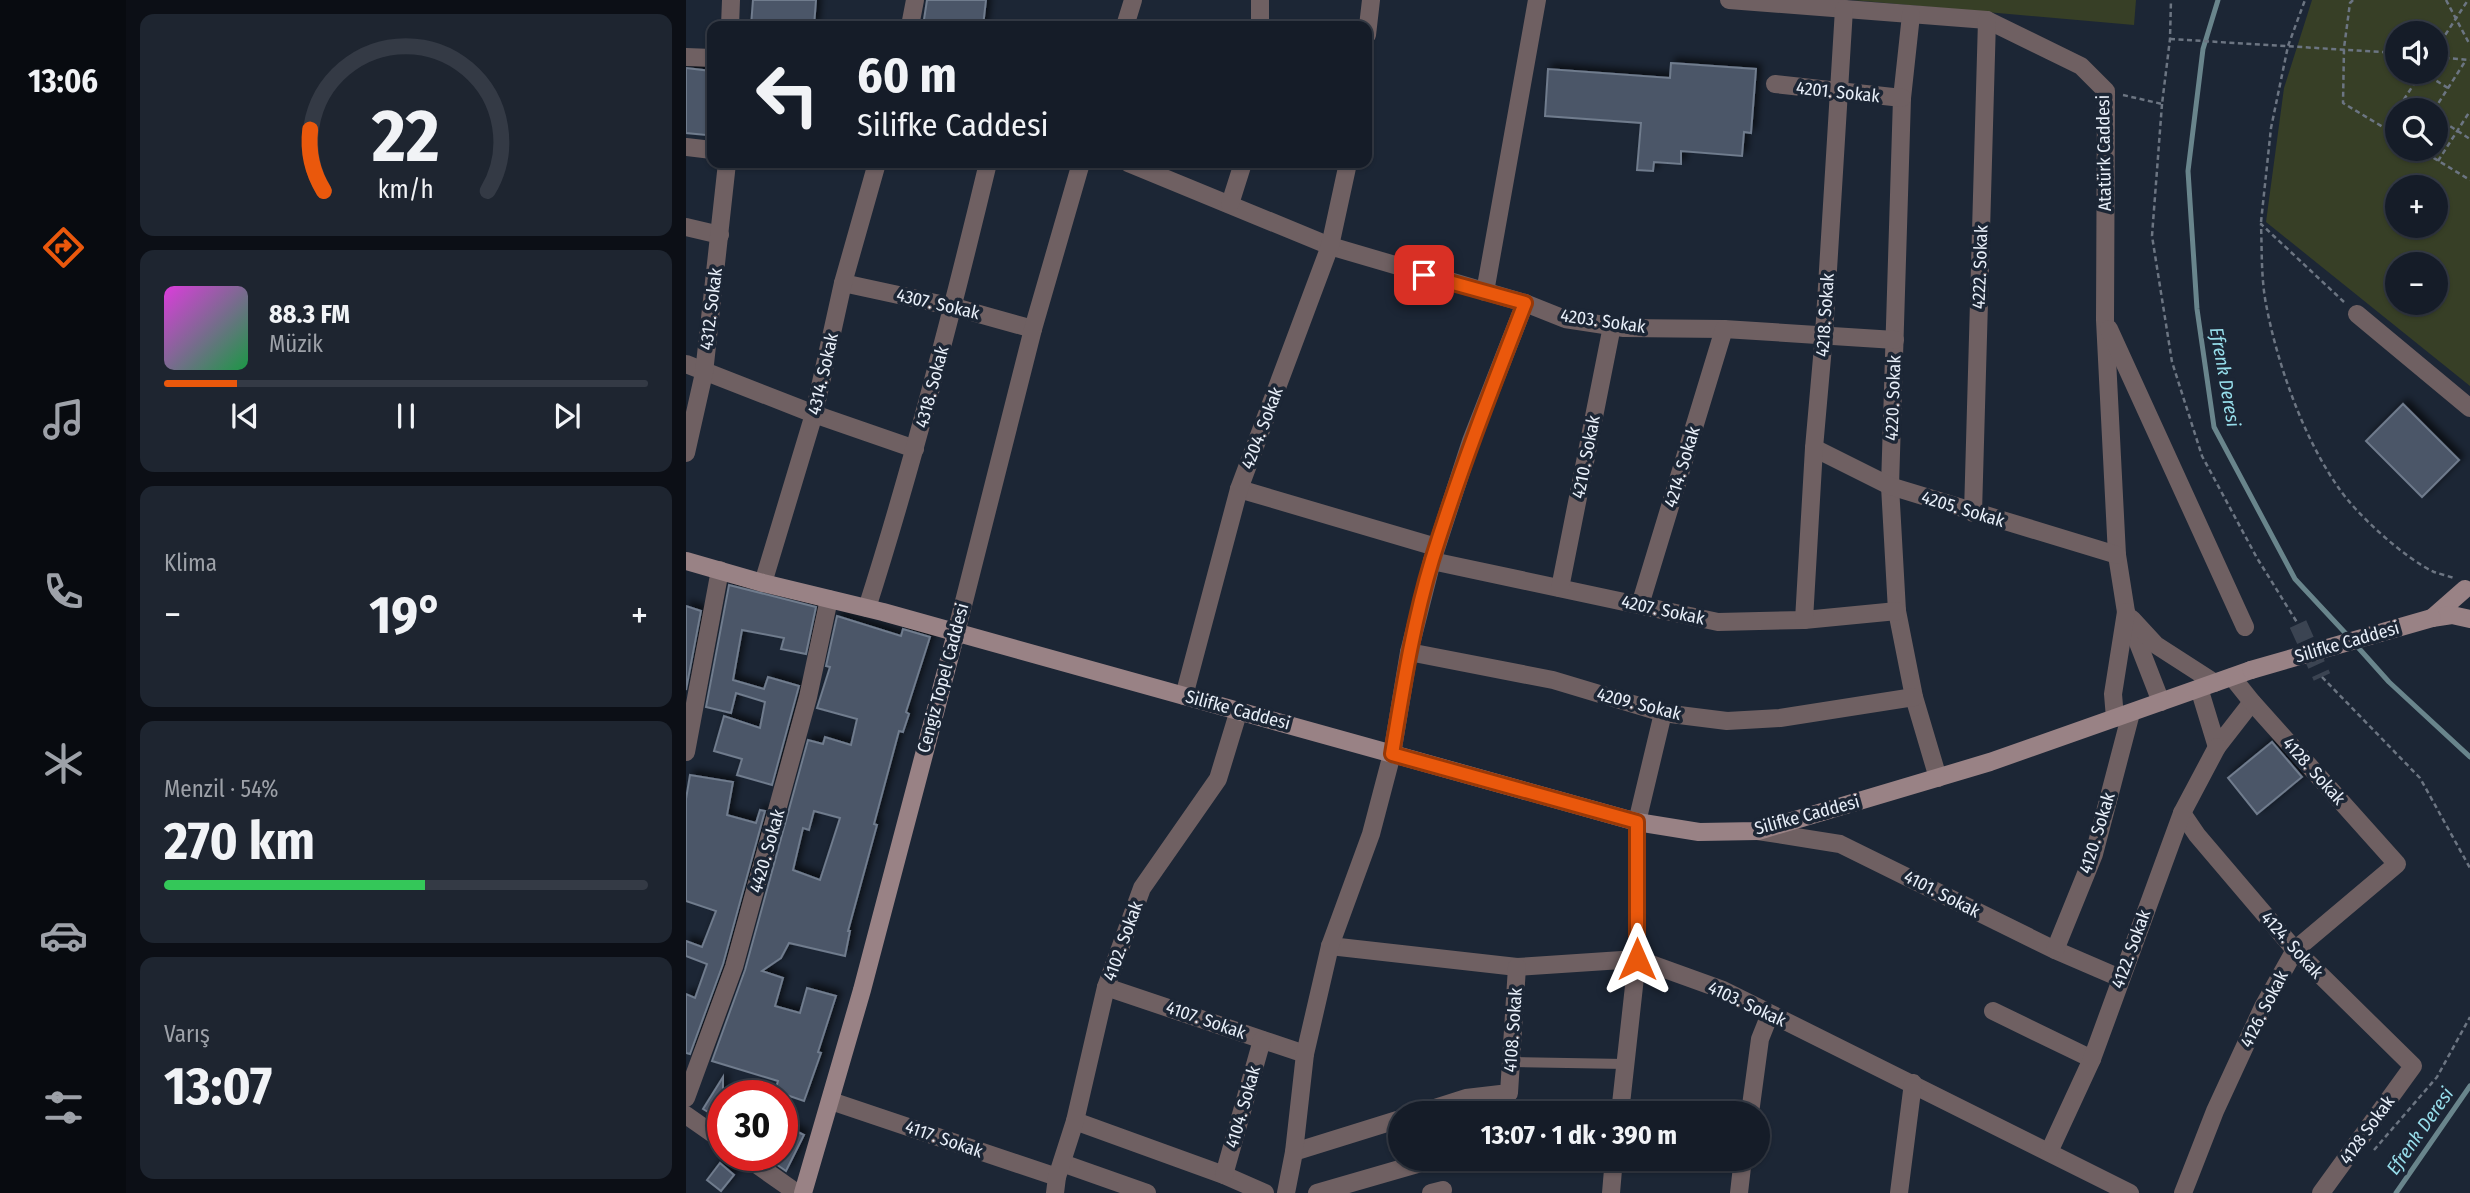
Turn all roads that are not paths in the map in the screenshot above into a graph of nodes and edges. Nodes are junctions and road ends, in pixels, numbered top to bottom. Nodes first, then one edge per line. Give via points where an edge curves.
1 (731, 0) edge
2 (915, 0) edge
3 (1133, 0) edge
4 (1260, 0) edge
5 (1371, 0) edge
6 (1537, 0) edge
7 (1729, 0) edge
8 (1844, 9) junction
9 (1911, 15) junction
10 (1987, 20) junction
11 (730, 21) edge
12 (911, 21) edge
13 (1127, 21) edge
14 (1260, 21) edge
15 (1369, 21) edge
16 (686, 57) edge
17 (707, 58) edge
18 (1775, 84) dead end
19 (1839, 92) junction
20 (1902, 98) junction
21 (686, 147) edge
22 (707, 149) edge
23 (727, 168) edge
24 (876, 168) edge
25 (987, 168) edge
26 (1080, 168) edge
27 (1140, 168) edge
28 (1241, 168) edge
29 (1347, 168) edge
30 (1230, 204) junction
31 (686, 226) edge
32 (720, 235) junction
33 (1330, 246) junction
34 (843, 283) junction
35 (1485, 292) junction
36 (1525, 303) junction
37 (954, 307) junction
38 (2357, 314) road end
39 (2105, 320) junction
40 (1612, 326) junction
41 (1033, 328) junction
42 (1724, 329) junction
43 (1824, 335) junction
44 (1895, 340) junction
45 (686, 364) edge
46 (704, 373) junction
47 (2470, 408) edge
48 (814, 414) junction
49 (1814, 448) junction
50 (686, 449) edge
51 (915, 449) junction
52 (1890, 486) junction
53 (1239, 489) junction
54 (1973, 513) junction
55 (1434, 554) junction
56 (2117, 555) junction
57 (686, 561) edge
58 (720, 570) junction
59 (763, 583) junction
60 (2468, 584) edge
61 (1560, 589) junction
62 (829, 598) junction
63 (1640, 605) junction
64 (867, 608) junction
65 (1897, 611) junction
66 (2126, 612) junction
67 (2470, 617) edge
68 (2432, 618) junction
69 (1804, 620) junction
70 (2245, 627) dead end
71 (956, 634) junction
72 (1409, 652) junction
73 (2215, 683) junction
74 (1184, 696) junction
75 (1914, 697) junction
76 (2161, 702) junction
77 (2252, 702) junction
78 (1239, 710) junction
79 (1663, 713) junction
80 (2123, 715) junction
81 (2217, 747) junction
82 (686, 752) edge
83 (1392, 754) junction
84 (1938, 778) junction
85 (2182, 813) junction
86 (1637, 822) junction
87 (1758, 831) junction
88 (2398, 864) joint
89 (1330, 946) junction
90 (2054, 950) junction
91 (2295, 950) junction
92 (1637, 959) junction
93 (1517, 967) junction
94 (2120, 978) junction
95 (1106, 986) junction
96 (1993, 1011) dead end
97 (1770, 1014) junction
98 (1262, 1040) junction
99 (1305, 1054) junction
100 (2092, 1059) junction
101 (1511, 1062) junction
102 (1625, 1064) junction
103 (2413, 1066) joint
104 (1913, 1083) junction
105 (686, 1098) edge
106 (831, 1101) junction
107 (1457, 1101) edge
108 (1621, 1101) edge
109 (1752, 1101) edge
110 (686, 1115) edge
111 (1075, 1121) junction
112 (1388, 1123) edge
113 (707, 1130) edge
114 (1294, 1152) junction
115 (2049, 1152) junction
116 (766, 1171) edge
117 (1393, 1171) edge
118 (1613, 1171) edge
119 (1742, 1171) edge
120 (1224, 1175) junction
121 (1058, 1178) edge
122 (797, 1193) edge
123 (803, 1193) edge
124 (1147, 1193) edge
125 (1265, 1193) edge
126 (1286, 1193) edge
127 (1317, 1193) edge
128 (1611, 1193) edge
129 (1739, 1193) edge
130 (1899, 1193) edge
131 (2130, 1193) edge
132 (2183, 1193) edge
133 (2321, 1193) edge

1 - 11 street
2 - 12 street
3 - 13 street
4 - 14 street
5 - 15 street
6 - 35 street
7 - 8 street, Atatürk Caddesi
8 - 9 street, Atatürk Caddesi
8 - 19 street, 4218. Sokak
9 - 10 street, Atatürk Caddesi
9 - 20 street, 4220. Sokak
10 - 39 street, Atatürk Caddesi via 2081,66 2106,91
10 - 54 street, 4222. Sokak
16 - 17 street
18 - 19 street, 4201. Sokak
19 - 20 street, 4201. Sokak
19 - 43 street, 4218. Sokak
20 - 44 street, 4220. Sokak
21 - 22 street
23 - 32 street, 4312. Sokak
24 - 34 street, 4314. Sokak
25 - 37 street, 4318. Sokak
26 - 41 street, Cengiz Topel Caddesi
27 - 30 street, 4203. Sokak
28 - 30 street
29 - 33 street, 4204. Sokak
30 - 33 street, 4203. Sokak
31 - 32 street
32 - 46 street, 4312. Sokak
33 - 35 street, 4203. Sokak
33 - 53 street, 4204. Sokak
34 - 37 street, 4307. Sokak
34 - 48 street, 4314. Sokak
35 - 36 street, 4203. Sokak
36 - 40 street, 4203. Sokak via 1565,319
36 - 55 street via 1471,441
37 - 41 street, 4307. Sokak
37 - 51 street, 4318. Sokak
38 - 47 street
39 - 56 street, Atatürk Caddesi
39 - 70 street
40 - 42 street, 4203. Sokak
40 - 61 street, 4210. Sokak
41 - 71 street, Cengiz Topel Caddesi
42 - 43 street, 4203. Sokak
42 - 63 street, 4214. Sokak
43 - 44 street, 4203. Sokak
43 - 49 street, 4218. Sokak
44 - 52 street, 4220. Sokak
45 - 46 street
46 - 48 street
46 - 50 street, 4312. Sokak
48 - 51 street
48 - 59 street, 4314. Sokak
49 - 52 street, 4205. Sokak
49 - 69 street, 4218. Sokak
51 - 64 street, 4318. Sokak
52 - 54 street, 4205. Sokak
52 - 65 street, 4220. Sokak
53 - 55 street, 4207. Sokak
53 - 74 street, 4204. Sokak
54 - 56 street, 4205. Sokak
55 - 61 street, 4207. Sokak
55 - 72 street
56 - 66 street, Atatürk Caddesi
57 - 58 street, Silifke Caddesi
58 - 59 street, Silifke Caddesi
58 - 82 street
59 - 62 street, Silifke Caddesi
60 - 67 street via 2465,604
60 - 68 street
61 - 63 street, 4207. Sokak
62 - 64 street, Silifke Caddesi
62 - 105 street, 4420. Sokak via 805,710 734,967
63 - 69 street, 4207. Sokak via 1718,622
64 - 71 street, Silifke Caddesi
65 - 69 street, 4207. Sokak
65 - 75 street, 4220. Sokak
66 - 73 street via 2156,645
66 - 76 street, Atatürk Caddesi
66 - 80 street, Atatürk Caddesi via 2113,694
67 - 68 street
68 - 73 street, Silifke Caddesi, bridge
71 - 74 street, Silifke Caddesi
71 - 106 street, Cengiz Topel Caddesi
72 - 79 street, 4209. Sokak via 1553,680
72 - 83 street
73 - 76 street, Silifke Caddesi
73 - 77 street, 4128. Sokak
73 - 81 street
74 - 78 street, Silifke Caddesi
75 - 79 street, 4209. Sokak via 1780,718 1727,721
75 - 84 street, 4220. Sokak
76 - 80 street, Silifke Caddesi
77 - 81 street, 4122. Sokak
77 - 88 street, 4128. Sokak
78 - 83 street, Silifke Caddesi
78 - 95 street, 4102. Sokak via 1217,779 1142,888
79 - 86 street
80 - 84 street, Silifke Caddesi
80 - 90 street, 4120. Sokak via 2094,854
81 - 85 street, 4122. Sokak
83 - 86 street, Silifke Caddesi
83 - 89 street via 1371,834
84 - 87 street, Silifke Caddesi
85 - 91 street, 4124. Sokak
85 - 94 street, 4122. Sokak
86 - 87 street, Silifke Caddesi via 1699,832
86 - 92 street
87 - 90 street, 4101. Sokak via 1840,844
88 - 91 street, 4126. Sokak
89 - 93 street, 4103. Sokak
89 - 99 street
90 - 94 street, 4101. Sokak
91 - 103 street, 4124. Sokak
91 - 132 street, 4126. Sokak via 2215,1111
92 - 93 street, 4103. Sokak
92 - 97 street, 4103. Sokak via 1723,990
92 - 102 street
93 - 101 street, 4108. Sokak
94 - 100 street, 4122. Sokak
95 - 98 street, 4107. Sokak
95 - 111 street, 4102. Sokak
96 - 100 street
97 - 104 street, 4103. Sokak
97 - 109 street via 1760,1040
98 - 99 street, 4107. Sokak
98 - 120 street, 4104. Sokak
99 - 114 street
100 - 115 street, 4122. Sokak
101 - 102 lane
101 - 107 street, 4108. Sokak via 1509,1093
102 - 108 street
103 - 133 street, 4128 Sokak
104 - 115 street, 4103. Sokak
104 - 130 street
106 - 121 street, 4117. Sokak
106 - 123 street, Cengiz Topel Caddesi
110 - 113 street
111 - 120 street
111 - 121 street, 4102. Sokak
112 - 114 street
114 - 126 street
115 - 131 street, 4103. Sokak
116 - 122 street
117 - 127 street
118 - 128 street
119 - 129 street
120 - 125 street
121 - 124 street, 4117. Sokak

